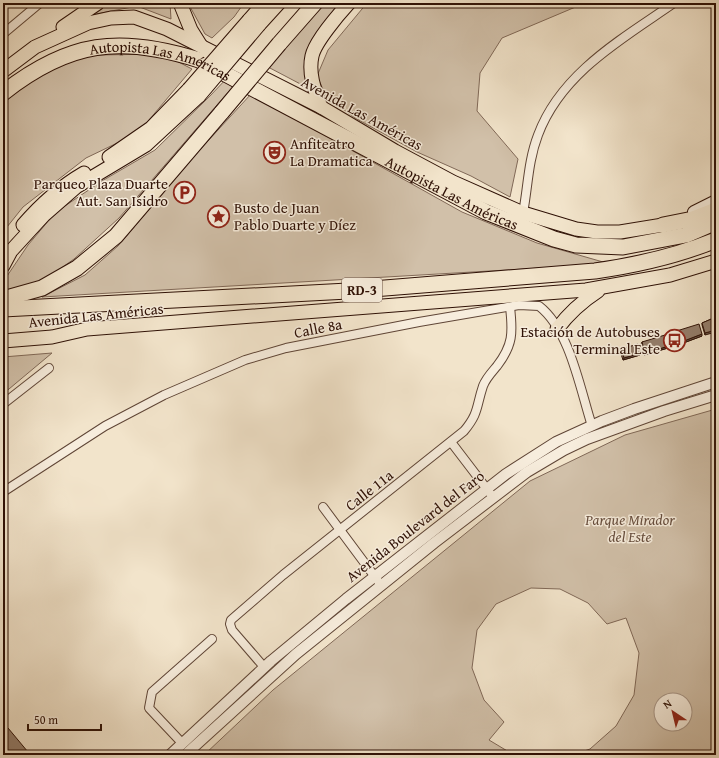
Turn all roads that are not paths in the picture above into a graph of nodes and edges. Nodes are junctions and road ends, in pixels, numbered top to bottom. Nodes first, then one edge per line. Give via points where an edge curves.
1 (40, 3) edge
2 (88, 3) edge
3 (98, 3) edge
4 (180, 3) edge
5 (254, 3) edge
6 (264, 3) edge
7 (278, 3) edge
8 (315, 3) edge
9 (349, 3) edge
10 (674, 3) edge
11 (254, 23) junction
12 (3, 34) edge
13 (201, 46) junction
14 (35, 47) junction
15 (3, 72) edge
16 (194, 92) junction
17 (3, 93) edge
18 (320, 107) junction
19 (716, 201) edge
20 (716, 210) edge
21 (523, 213) junction
22 (716, 222) edge
23 (663, 225) junction
24 (716, 240) edge
25 (3, 249) edge
26 (716, 262) edge
27 (3, 266) edge
28 (603, 287) junction
29 (3, 299) edge
30 (538, 300) junction
31 (510, 307) junction
32 (3, 309) edge
33 (557, 329) junction
34 (3, 341) edge
35 (49, 368) dead end
36 (716, 382) edge
37 (716, 395) edge
38 (3, 404) edge
39 (592, 426) junction
40 (451, 442) junction
41 (3, 492) edge
42 (490, 493) junction
43 (323, 507) dead end
44 (340, 530) junction
45 (378, 581) junction
46 (212, 639) dead end
47 (264, 667) junction
48 (182, 743) junction
49 (170, 755) edge
50 (185, 755) edge

1 - 12 street
2 - 14 street
3 - 14 main road
4 - 13 main road
5 - 11 main road
6 - 11 main road
7 - 11 main road
8 - 29 highway, bridge via 116,236 77,268 42,288
9 - 18 main road via 312,55 313,84
10 - 21 street via 606,50 569,84 538,135 528,172
11 - 16 main road, bridge
13 - 14 main road, Avenida Las Américas via 167,29 134,17 88,23
13 - 18 main road, Avenida Las Américas
14 - 15 main road, Avenida Las Américas
16 - 25 main road via 151,128 67,183 38,207
16 - 27 main road via 146,145 76,187 44,215 11,251
17 - 22 highway, Autopista Las Américas via 44,66 69,54 91,48 145,47 170,51 199,60 486,212 554,239 576,245 623,247 686,235
18 - 21 main road, Avenida Las Américas via 395,151
19 - 23 main road, Avenida Las Américas
20 - 23 highway via 693,219
21 - 23 main road, Avenida Las Américas via 576,229 597,232 620,232
24 - 32 highway, RD-3 via 692,250 631,266 595,271 348,291
26 - 28 main road, Avenida Las Américas via 670,275
28 - 30 main road, Avenida Las Américas
28 - 33 main road via 583,300
30 - 31 street, Calle 8a
30 - 33 street
30 - 34 main road, Avenida Las Américas via 87,329 52,337
31 - 40 street, Calle 11a via 512,330 507,352 483,386 478,410 470,424
31 - 41 street, Calle 8a via 418,322 245,360 164,395 105,426
33 - 39 street via 568,350
35 - 38 street
36 - 39 street, Avenida Boulevard del Faro
37 - 42 street, Avenida Boulevard del Faro via 587,439 545,460
39 - 42 street, Avenida Boulevard del Faro via 556,442 506,474
40 - 42 street
40 - 44 street, Calle 11a
42 - 45 street, Avenida Boulevard del Faro
43 - 44 street
44 - 45 street
44 - 47 street, Calle 11a via 283,574 231,620 232,630
45 - 47 street, Avenida Boulevard del Faro via 346,599
45 - 50 street, Avenida Boulevard del Faro
46 - 48 street via 152,692 149,708
47 - 48 street, Avenida Boulevard del Faro
48 - 49 street, Avenida Boulevard del Faro

